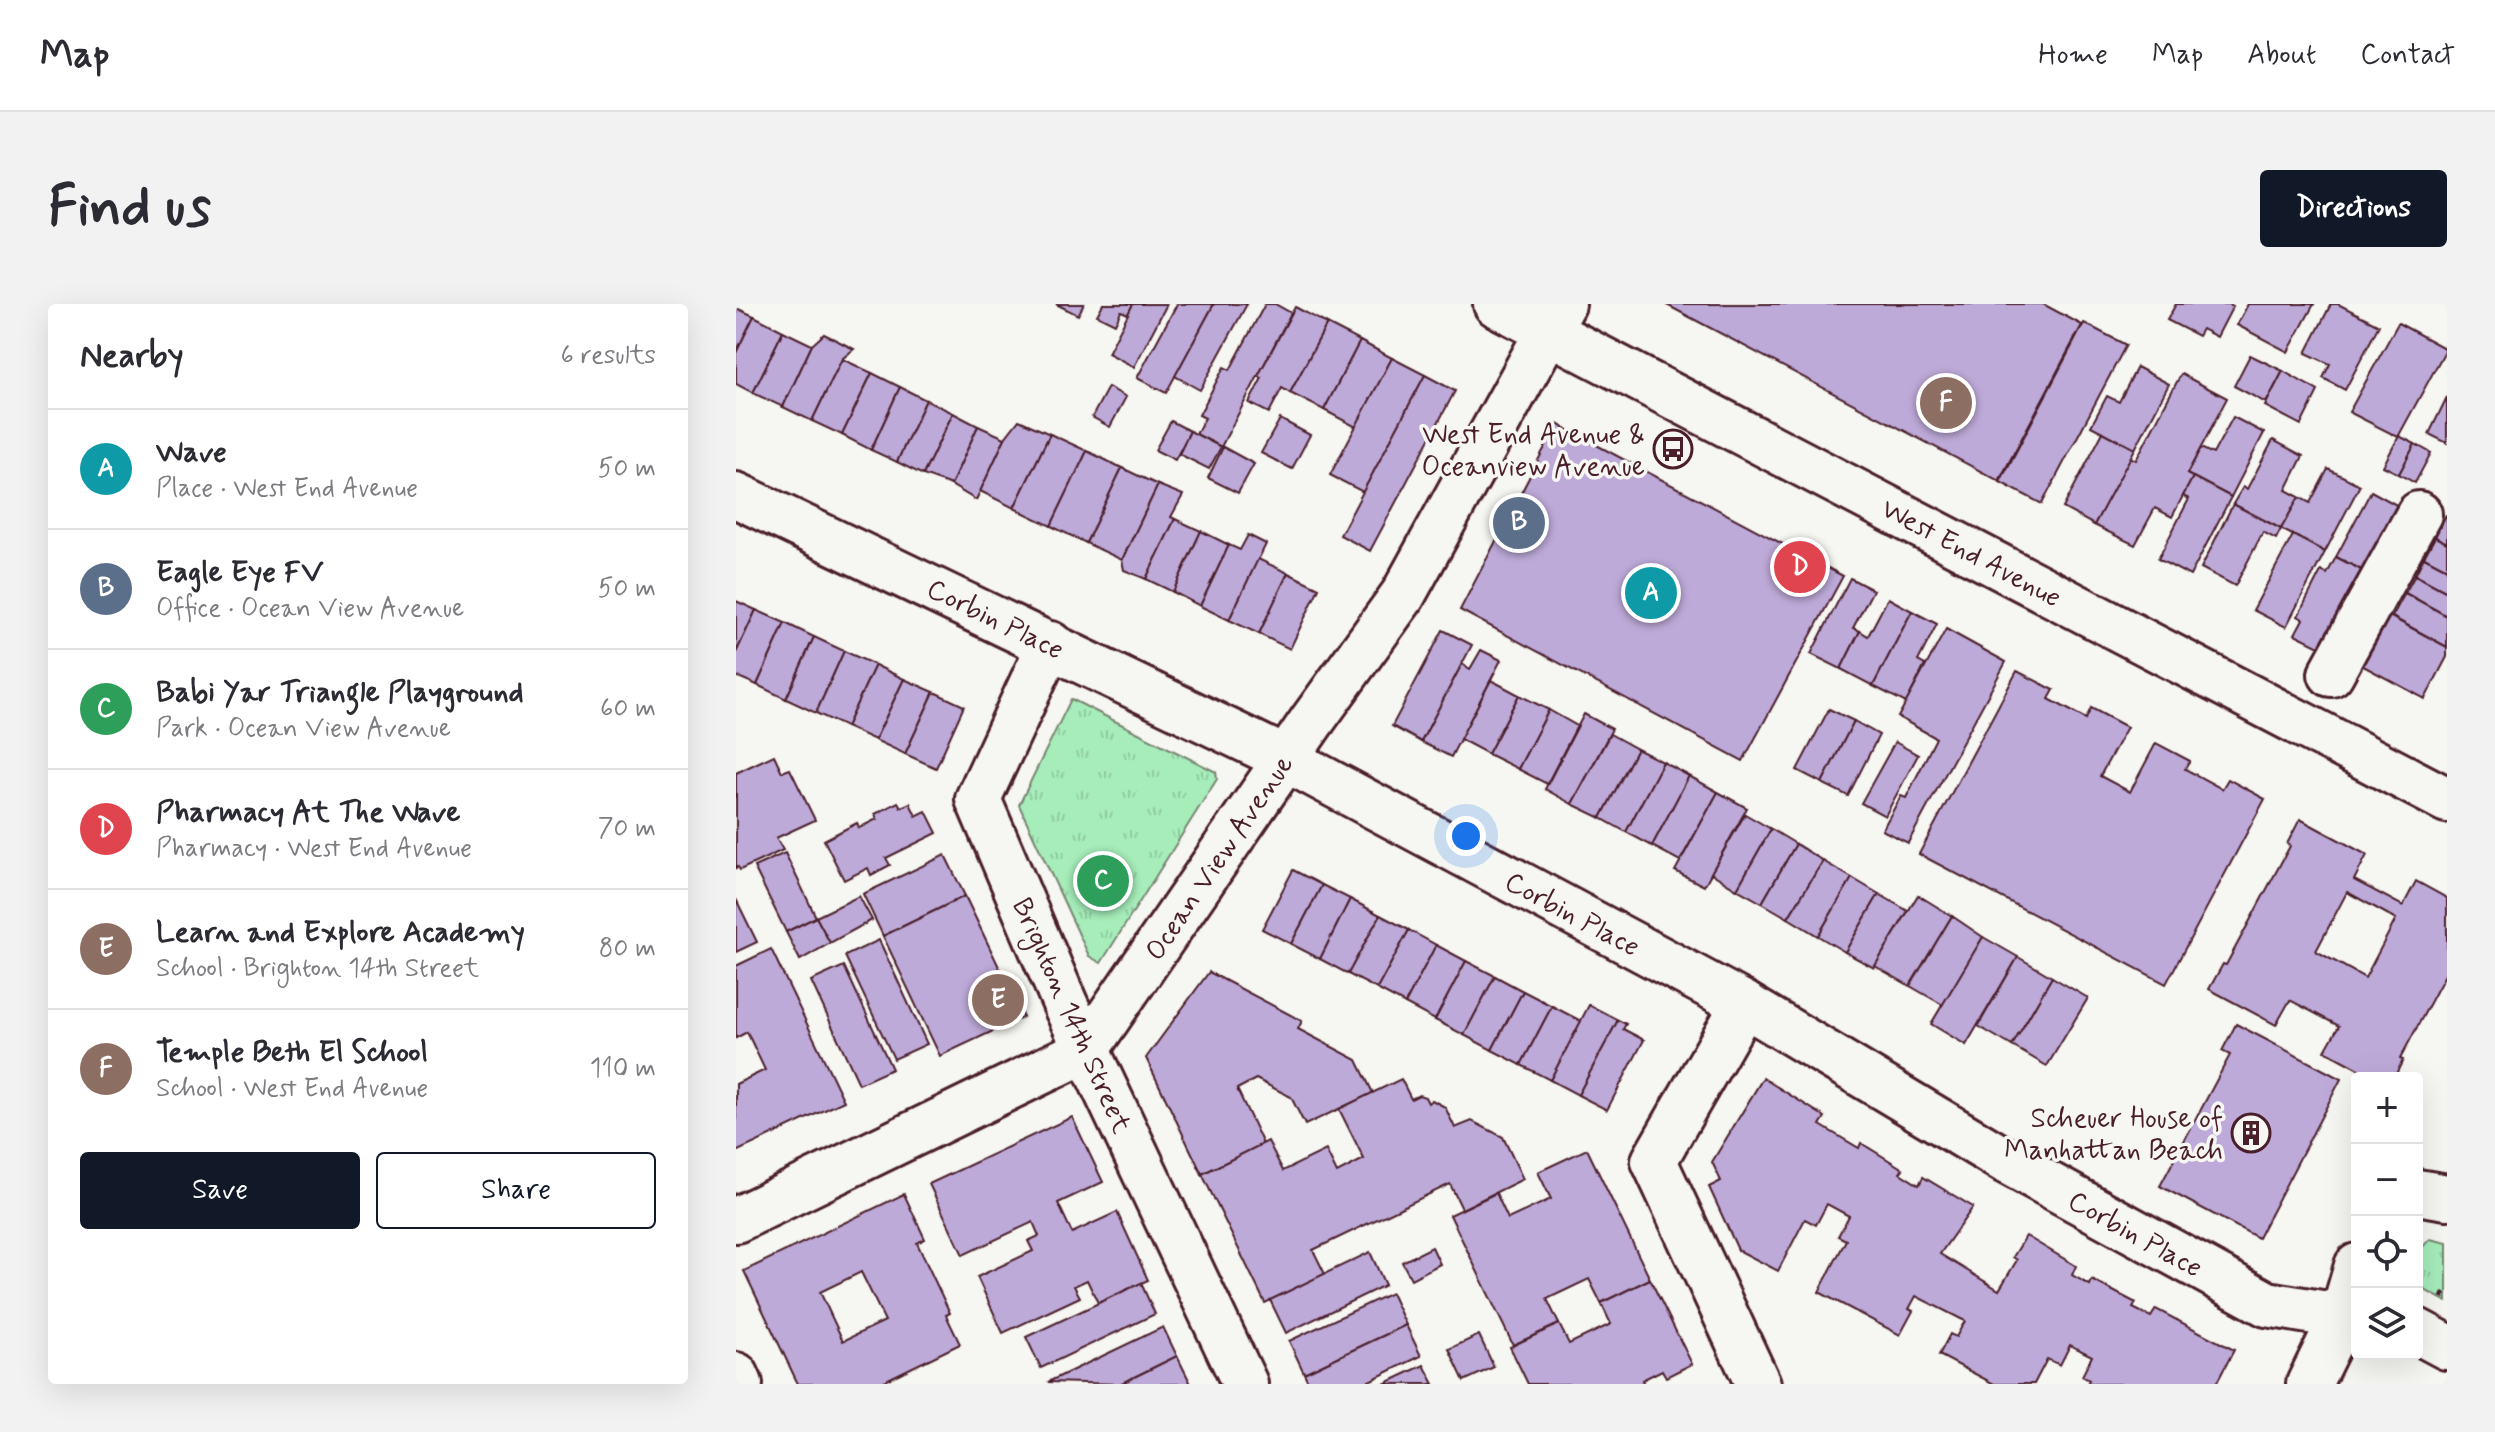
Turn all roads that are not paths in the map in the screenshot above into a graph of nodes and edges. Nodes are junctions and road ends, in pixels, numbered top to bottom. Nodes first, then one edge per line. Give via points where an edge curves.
1 (1496, 304) edge
2 (1556, 318) edge
3 (736, 495) edge
4 (2419, 514) dead end
5 (1050, 644) junction
6 (2331, 674) dead end
7 (1286, 759) junction
8 (2447, 800) edge
9 (1744, 1004) junction
10 (1086, 1050) junction
11 (2423, 1193) edge
12 (2447, 1197) edge
13 (736, 1220) edge
14 (2354, 1288) edge
15 (2349, 1318) edge
16 (2423, 1334) edge
17 (2447, 1347) edge
18 (736, 1375) edge
19 (740, 1384) edge
20 (1245, 1384) edge
21 (1758, 1384) edge
22 (2309, 1384) edge

1 - 2 street, West End Avenue
2 - 7 street, Ocean View Avenue via 1403,595
2 - 8 street, West End Avenue
3 - 5 street, Corbin Place
4 - 6 street
5 - 7 street, Corbin Place
5 - 10 street, Brighton 14th Street via 978,799
7 - 9 street, Corbin Place
7 - 10 street, Ocean View Avenue
9 - 15 street, Corbin Place via 2006,1161 2267,1304
9 - 21 street via 1654,1161
10 - 13 street, Ocean View Avenue
10 - 20 street, Brighton 14th Street
11 - 12 street
14 - 15 street
15 - 22 street
16 - 17 street
18 - 19 street

